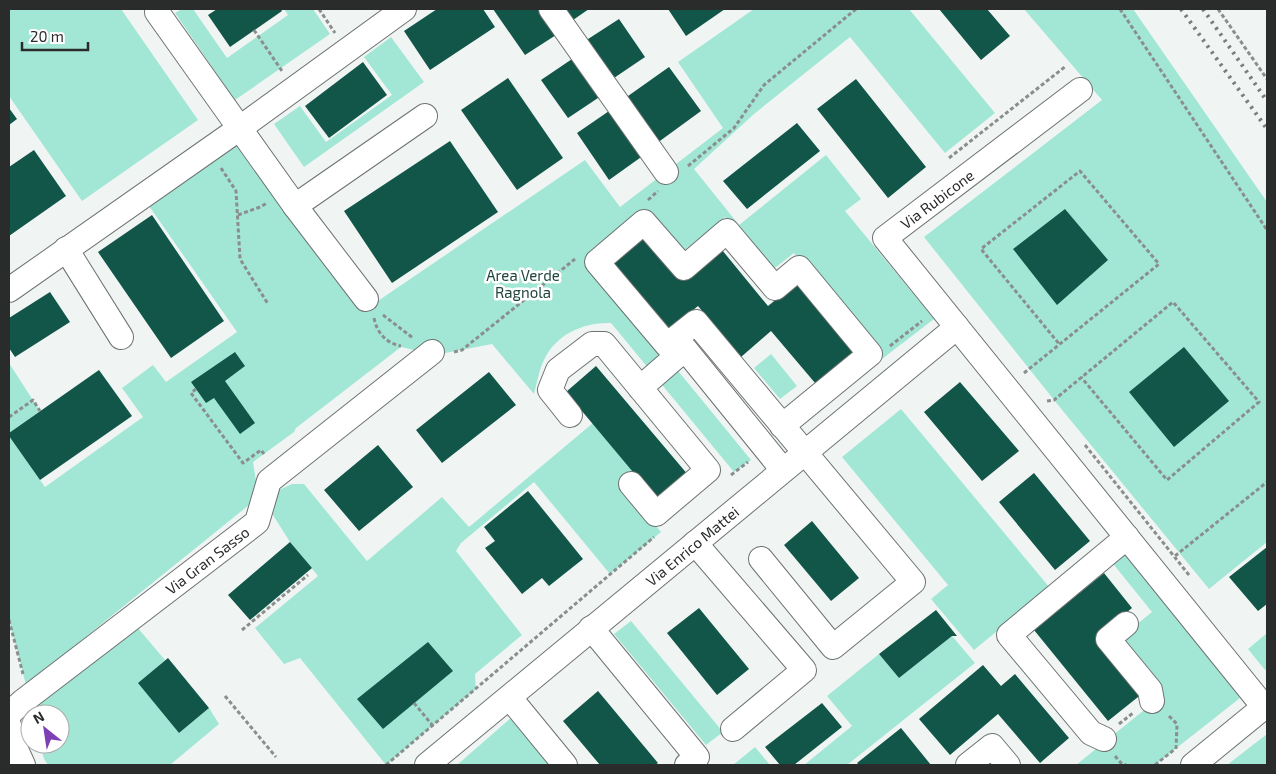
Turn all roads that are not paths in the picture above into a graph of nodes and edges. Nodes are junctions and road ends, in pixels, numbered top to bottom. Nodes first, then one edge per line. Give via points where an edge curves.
1 (404, 9) edge
2 (551, 9) edge
3 (158, 12) dead end
4 (1080, 90) dead end
5 (425, 116) dead end
6 (240, 128) junction
7 (669, 178) road end
8 (294, 206) junction
9 (66, 249) junction
10 (9, 290) edge
11 (369, 302) road end
12 (957, 327) junction
13 (121, 337) dead end
14 (429, 349) road end
15 (640, 388) junction
16 (570, 415) dead end
17 (782, 426) junction
18 (805, 452) junction
19 (784, 470) junction
20 (631, 484) dead end
21 (1127, 537) junction
22 (695, 543) junction
23 (761, 559) dead end
24 (1126, 624) dead end
25 (591, 628) junction
26 (510, 698) junction
27 (1152, 701) road end
28 (9, 714) edge
29 (541, 716) dead end
30 (733, 729) dead end
31 (10, 738) edge
32 (1104, 739) road end
33 (24, 765) edge
34 (427, 765) edge
35 (565, 765) edge
36 (581, 765) edge
37 (687, 765) edge
38 (968, 765) edge
39 (1008, 765) edge
40 (1192, 765) edge

1 - 6 street
2 - 7 street
3 - 6 street
4 - 12 street, Via Rubicone via 885,238
5 - 8 street
6 - 8 street
6 - 9 street
8 - 11 street
9 - 10 street
9 - 13 street
12 - 18 street, Via Enrico Mattei
12 - 21 street
14 - 28 street, Via Gran Sasso via 269,481 257,522
15 - 16 street via 604,344 592,344 558,370 550,390
15 - 19 street via 685,349
15 - 20 street via 708,470 656,514
17 - 17 street via 870,354 800,268 775,288 727,231 684,268 644,222 597,262 666,346 696,322
17 - 18 street
18 - 19 street, Via Enrico Mattei
18 - 23 street via 914,582 834,647
19 - 22 street, Via Enrico Mattei
21 - 32 street via 1009,635 1091,733
21 - 40 street via 1264,707
22 - 25 street, Via Enrico Mattei
22 - 30 street via 804,670
24 - 27 street via 1108,638 1150,690
25 - 26 street, Via Enrico Mattei
25 - 37 street via 697,757
26 - 34 street, Via Enrico Mattei
26 - 35 street
29 - 36 street
31 - 33 street
38 - 39 street via 992,746

